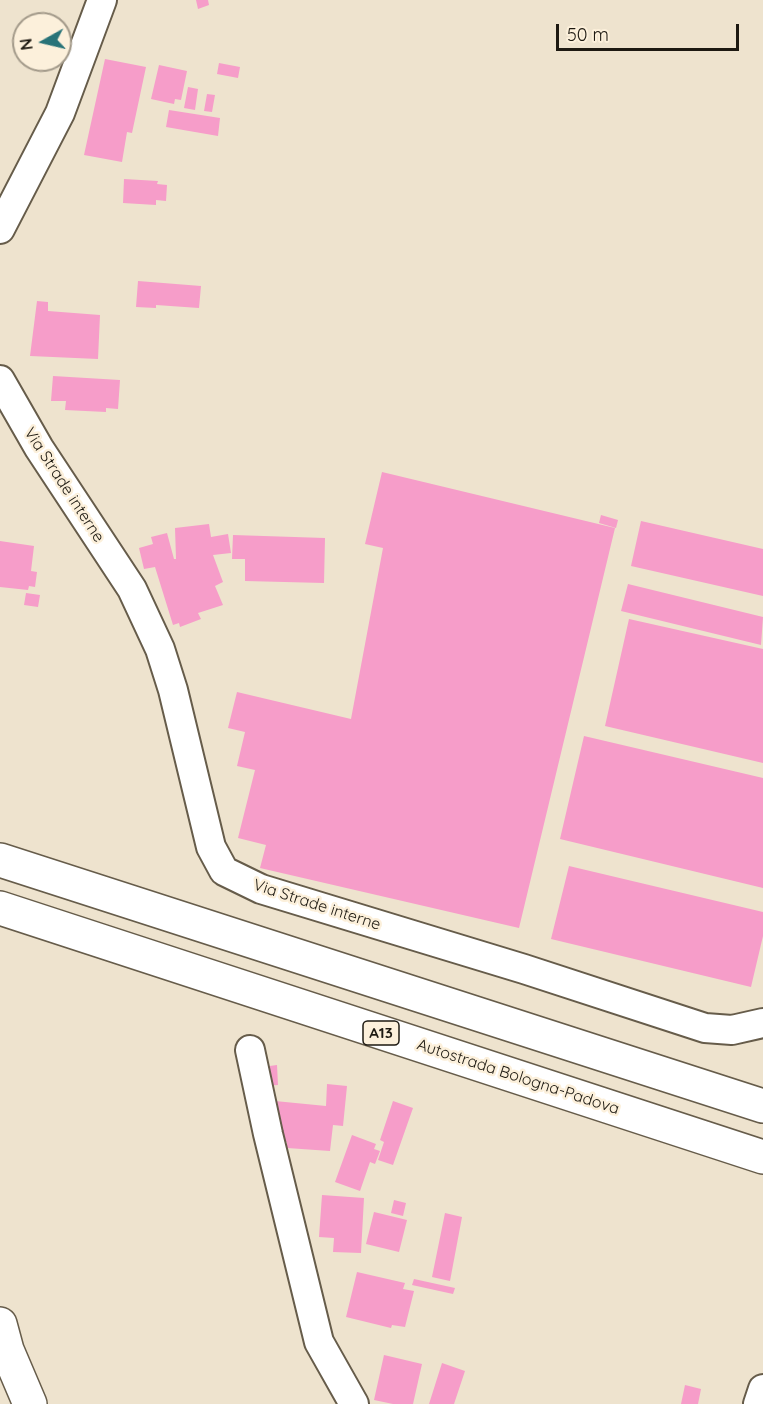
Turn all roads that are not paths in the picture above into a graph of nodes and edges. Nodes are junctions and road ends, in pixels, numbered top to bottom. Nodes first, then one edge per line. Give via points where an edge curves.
1 (102, 0) edge
2 (0, 229) edge
3 (0, 380) edge
4 (0, 860) edge
5 (0, 908) edge
6 (763, 1023) edge
7 (250, 1050) dead end
8 (763, 1106) edge
9 (763, 1157) edge
10 (0, 1324) edge
11 (763, 1389) edge
12 (30, 1404) edge
13 (354, 1404) edge
14 (758, 1404) edge

1 - 2 street via 60,113
3 - 6 street, Via Strade interne via 39,448 132,590 160,649 174,690 211,847 224,872 261,889 705,1028 732,1030
4 - 8 main road
5 - 9 main road, Autostrada Bologna-Padova / A13
7 - 13 street via 319,1341
10 - 12 main road
11 - 14 street

